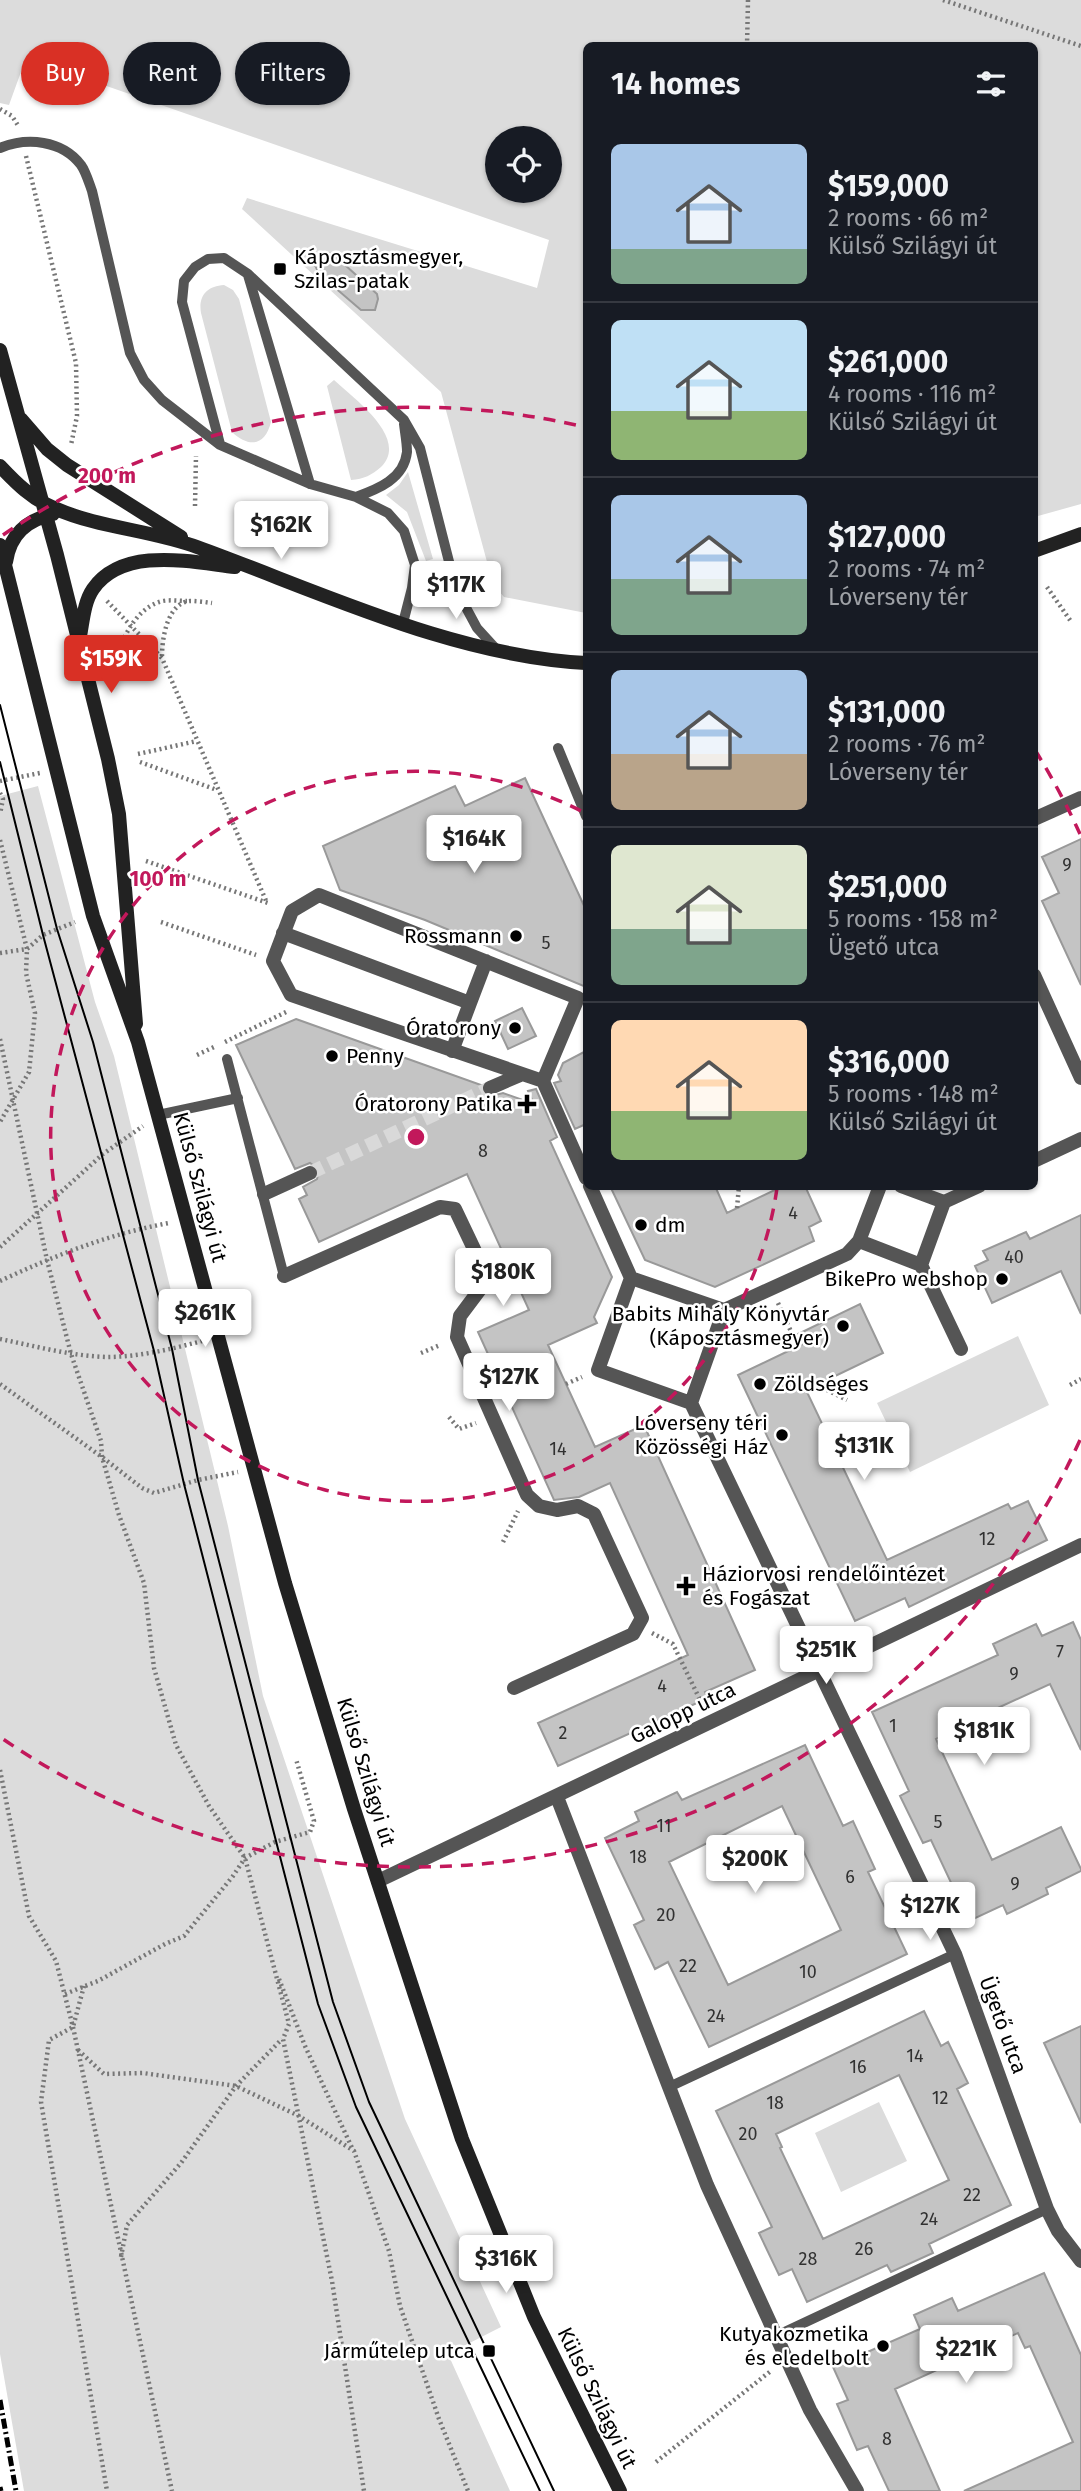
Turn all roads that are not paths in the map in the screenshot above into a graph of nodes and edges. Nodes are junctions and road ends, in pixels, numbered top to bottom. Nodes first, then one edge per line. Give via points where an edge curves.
1 (0, 148) edge
2 (248, 274) junction
3 (0, 350) edge
4 (18, 416) junction
5 (404, 420) junction
6 (220, 445) junction
7 (0, 466) edge
8 (310, 484) junction
9 (356, 497) junction
10 (40, 500) junction
11 (69, 513) junction
12 (45, 516) junction
13 (1081, 534) edge
14 (0, 545) edge
15 (194, 545) junction
16 (1038, 550) edge
17 (5, 566) junction
18 (255, 569) junction
19 (403, 623) junction
20 (79, 641) junction
21 (498, 652) junction
22 (583, 663) edge
23 (558, 748) dead end
24 (1081, 798) edge
25 (583, 809) edge
26 (1038, 817) edge
27 (283, 933) junction
28 (486, 961) junction
29 (1038, 984) edge
30 (582, 996) edge
31 (470, 1003) junction
32 (138, 1042) junction
33 (452, 1051) junction
34 (227, 1059) dead end
35 (520, 1074) junction
36 (1081, 1078) edge
37 (543, 1081) junction
38 (489, 1088) tunnel mouth
39 (237, 1098) junction
40 (158, 1115) junction
41 (1081, 1139) edge
42 (1038, 1159) edge
43 (583, 1171) edge
44 (310, 1173) tunnel mouth
45 (592, 1190) edge
46 (878, 1190) edge
47 (912, 1190) edge
48 (970, 1190) edge
49 (264, 1194) junction
50 (944, 1202) junction
51 (859, 1241) junction
52 (921, 1265) junction
53 (284, 1276) joint
54 (631, 1278) junction
55 (724, 1310) junction
56 (961, 1349) dead end
57 (691, 1402) junction
58 (1081, 1545) edge
59 (819, 1671) junction
60 (514, 1688) dead end
61 (557, 1797) junction
62 (378, 1881) junction
63 (955, 1954) junction
64 (669, 2087) junction
65 (1047, 2209) junction
66 (1081, 2262) edge
67 (776, 2336) junction
68 (620, 2491) edge
69 (857, 2491) edge

1 - 6 lane via 41,142 63,149 82,166 130,353 144,380 162,400
2 - 5 lane
2 - 6 lane via 224,258 208,259 184,281 182,302
2 - 8 lane
3 - 4 street, Külső Szilágyi út
4 - 10 street, Külső Szilágyi út
4 - 15 street via 67,465
5 - 9 lane via 407,454 397,476 380,489
5 - 21 lane via 420,448 456,589 477,628
6 - 8 lane
7 - 10 street
8 - 9 lane
9 - 19 lane via 388,513 404,531 414,556
10 - 11 street
10 - 12 street, Külső Szilágyi út
11 - 12 street
11 - 15 street
12 - 17 street via 16,533
12 - 20 street, Külső Szilágyi út
13 - 16 street
14 - 17 street, Külső Szilágyi út
15 - 18 street
17 - 32 street, Külső Szilágyi út via 93,916
18 - 19 street
18 - 20 street via 186,562 128,564 107,575 91,592
19 - 21 street
20 - 32 street, Külső Szilágyi út via 119,814
21 - 22 street
23 - 25 lane
24 - 26 street
27 - 28 street via 292,911 319,895
27 - 31 street
27 - 33 street via 273,961 291,995
28 - 30 street
28 - 31 street
29 - 36 street
30 - 37 street
31 - 33 street
32 - 40 street, Külső Szilágyi út
33 - 35 street
34 - 39 lane
35 - 37 street
35 - 38 street
37 - 43 street
39 - 40 lane
39 - 49 lane
40 - 62 street, Külső Szilágyi út via 285,1583
41 - 42 street
44 - 49 street
45 - 54 street
46 - 51 street
47 - 50 street
48 - 50 street
49 - 53 lane
50 - 52 street
51 - 52 street
51 - 55 street via 847,1254
52 - 56 street
53 - 60 street via 439,1207 455,1209 484,1270 481,1288 460,1317 457,1337 491,1417 527,1495 539,1506 557,1510 578,1506 594,1514 642,1618 634,1634
54 - 55 street
54 - 57 street via 598,1370
55 - 57 street
57 - 59 street, Ügető utca
58 - 59 street, Galopp utca
59 - 61 street, Galopp utca
59 - 63 street, Ügető utca
61 - 62 street, Galopp utca
61 - 64 street
62 - 68 street, Külső Szilágyi út via 462,2139 534,2317
63 - 64 lane
63 - 65 street, Ügető utca
64 - 67 street via 707,2185
65 - 66 street, Ügető utca
65 - 67 lane
67 - 69 street via 810,2410

